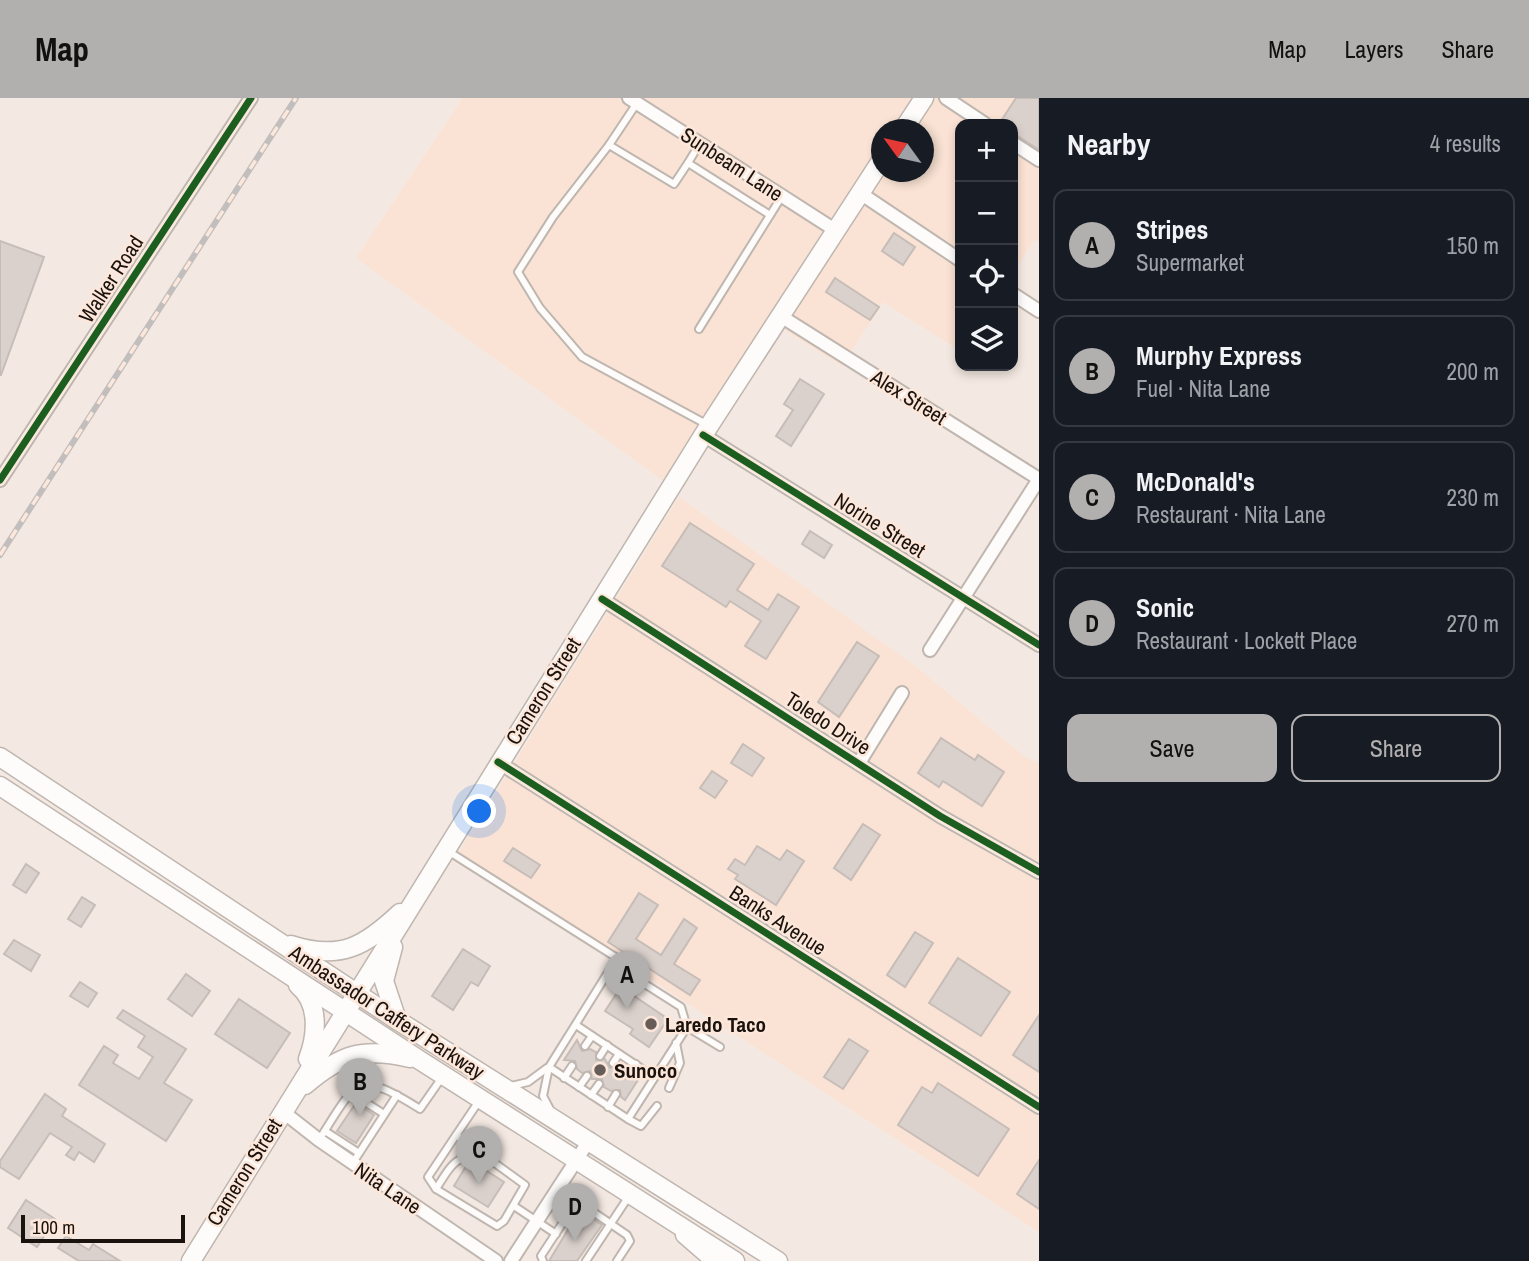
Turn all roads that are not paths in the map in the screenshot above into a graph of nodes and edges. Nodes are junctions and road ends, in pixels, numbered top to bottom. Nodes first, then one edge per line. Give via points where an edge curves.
1 (251, 98) edge
2 (925, 98) edge
3 (946, 98) edge
4 (633, 100) edge
5 (911, 119) edge
6 (978, 119) edge
7 (700, 144) junction
8 (609, 145) junction
9 (1018, 146) edge
10 (1039, 160) edge
11 (688, 163) junction
12 (871, 176) edge
13 (860, 193) junction
14 (782, 196) junction
15 (770, 215) junction
16 (835, 230) junction
17 (955, 257) edge
18 (1018, 297) edge
19 (1039, 312) edge
20 (779, 315) junction
21 (698, 329) dead end
22 (706, 430) junction
23 (6, 458) edge
24 (1039, 479) edge
25 (0, 480) edge
26 (962, 597) junction
27 (601, 599) junction
28 (1039, 645) edge
29 (930, 649) dead end
30 (902, 693) dead end
31 (0, 757) edge
32 (498, 762) junction
33 (859, 763) junction
34 (0, 786) edge
35 (445, 850) junction
36 (1039, 872) edge
37 (415, 898) junction
38 (398, 927) junction
39 (273, 939) junction
40 (272, 962) junction
41 (615, 965) junction
42 (357, 993) junction
43 (345, 1011) junction
44 (397, 1020) junction
45 (576, 1025) junction
46 (687, 1027) junction
47 (592, 1036) junction
48 (676, 1043) junction
49 (607, 1045) junction
50 (586, 1046) dead end
51 (720, 1047) dead end
52 (619, 1054) junction
53 (600, 1056) dead end
54 (421, 1061) junction
55 (612, 1063) dead end
56 (636, 1065) junction
57 (572, 1066) dead end
58 (549, 1067) junction
59 (629, 1074) dead end
60 (444, 1075) junction
61 (587, 1076) dead end
62 (654, 1077) junction
63 (564, 1078) junction
64 (599, 1084) dead end
65 (503, 1086) junction
66 (579, 1087) junction
67 (669, 1088) dead end
68 (351, 1093) junction
69 (616, 1094) dead end
70 (397, 1095) junction
71 (591, 1095) junction
72 (291, 1097) junction
73 (481, 1098) junction
74 (343, 1105) junction
75 (657, 1106) dead end
76 (608, 1107) junction
77 (1039, 1107) edge
78 (351, 1110) dead end
79 (384, 1114) junction
80 (554, 1117) junction
81 (334, 1118) junction
82 (628, 1119) junction
83 (342, 1123) dead end
84 (456, 1135) junction
85 (322, 1136) junction
86 (590, 1139) junction
87 (356, 1158) junction
88 (578, 1159) junction
89 (504, 1167) junction
90 (436, 1189) junction
91 (631, 1193) junction
92 (514, 1206) junction
93 (650, 1206) junction
94 (537, 1221) junction
95 (611, 1223) junction
96 (556, 1234) junction
97 (191, 1261) edge
98 (496, 1261) edge
99 (511, 1261) edge
100 (543, 1261) edge
101 (586, 1261) edge
102 (617, 1261) edge
103 (714, 1261) edge
104 (736, 1261) edge
105 (778, 1261) edge

1 - 23 street, Walker Road
2 - 5 main road
3 - 6 street
4 - 7 street, Sunbeam Lane
4 - 8 lane
7 - 11 lane
7 - 14 street, Sunbeam Lane
8 - 11 lane via 674,184
8 - 22 lane via 553,217 518,272 540,308 582,357
9 - 10 street
11 - 15 lane
12 - 13 main road, Cameron Street
13 - 16 main road, Cameron Street
13 - 17 street
14 - 15 lane
14 - 16 street, Sunbeam Lane
15 - 21 lane
16 - 20 main road, Cameron Street
18 - 19 street
20 - 22 main road, Cameron Street
20 - 24 street, Alex Street
22 - 26 street, Norine Street
22 - 27 main road, Cameron Street
23 - 25 street, Walker Road
24 - 26 street
26 - 28 street, Norine Street
26 - 29 street
27 - 32 main road, Cameron Street
27 - 33 street, Toledo Drive
30 - 33 street
31 - 39 main road, Ambassador Caffery Parkway
32 - 35 main road, Cameron Street
32 - 77 street, Banks Avenue
33 - 36 street, Toledo Drive
34 - 40 main road, Ambassador Caffery Parkway
35 - 37 main road, Cameron Street
35 - 41 lane via 617,958
37 - 38 main road, Cameron Street
37 - 39 main road via 370,939 353,948 317,952
38 - 42 main road, Cameron Street
38 - 44 main road via 384,981
39 - 42 main road, Ambassador Caffery Parkway
40 - 43 main road, Ambassador Caffery Parkway
40 - 72 main road via 304,990 313,1006 316,1027
41 - 45 lane
41 - 46 lane via 681,1007
42 - 43 main road, Cameron Street
42 - 44 main road, Ambassador Caffery Parkway
43 - 54 main road, Ambassador Caffery Parkway
43 - 72 main road, Cameron Street
44 - 65 main road, Ambassador Caffery Parkway
45 - 47 lane
45 - 58 lane
46 - 48 lane
46 - 51 lane
47 - 49 lane
47 - 50 lane
48 - 62 lane
48 - 67 lane via 680,1063
49 - 52 lane
49 - 53 lane
52 - 55 lane
52 - 56 lane
54 - 60 main road, Ambassador Caffery Parkway
54 - 72 main road via 378,1052 355,1054 336,1061
56 - 59 lane
56 - 62 lane
57 - 63 lane
58 - 63 lane
58 - 65 lane via 517,1087
58 - 80 lane via 543,1096
60 - 70 lane via 421,1109
60 - 73 main road, Ambassador Caffery Parkway
61 - 66 lane
62 - 82 lane
63 - 66 lane
64 - 71 lane
65 - 80 main road, Ambassador Caffery Parkway
66 - 71 lane
68 - 70 lane via 366,1083
68 - 74 lane
68 - 79 lane
69 - 76 lane
70 - 79 lane
71 - 76 lane
72 - 85 street, Nita Lane
72 - 97 main road, Cameron Street
73 - 84 lane
73 - 88 main road, Ambassador Caffery Parkway
74 - 78 lane
74 - 81 lane
75 - 82 lane via 640,1126
76 - 82 lane
79 - 87 lane via 364,1138
80 - 86 main road, Ambassador Caffery Parkway
81 - 83 lane
81 - 85 lane
84 - 89 lane
84 - 90 lane via 428,1177
85 - 87 street, Nita Lane
86 - 88 street
86 - 105 main road, Ambassador Caffery Parkway
87 - 98 street, Nita Lane
88 - 91 main road, Ambassador Caffery Parkway
88 - 94 street
89 - 90 lane via 476,1156 461,1158
89 - 92 lane via 525,1185
90 - 92 lane via 497,1226
91 - 93 main road, Ambassador Caffery Parkway
91 - 95 lane
92 - 94 lane
93 - 103 main road
93 - 104 main road, Ambassador Caffery Parkway
94 - 96 lane
94 - 99 street
95 - 96 lane via 583,1205 575,1205
95 - 101 lane
95 - 102 lane via 630,1241
96 - 100 lane via 541,1256

